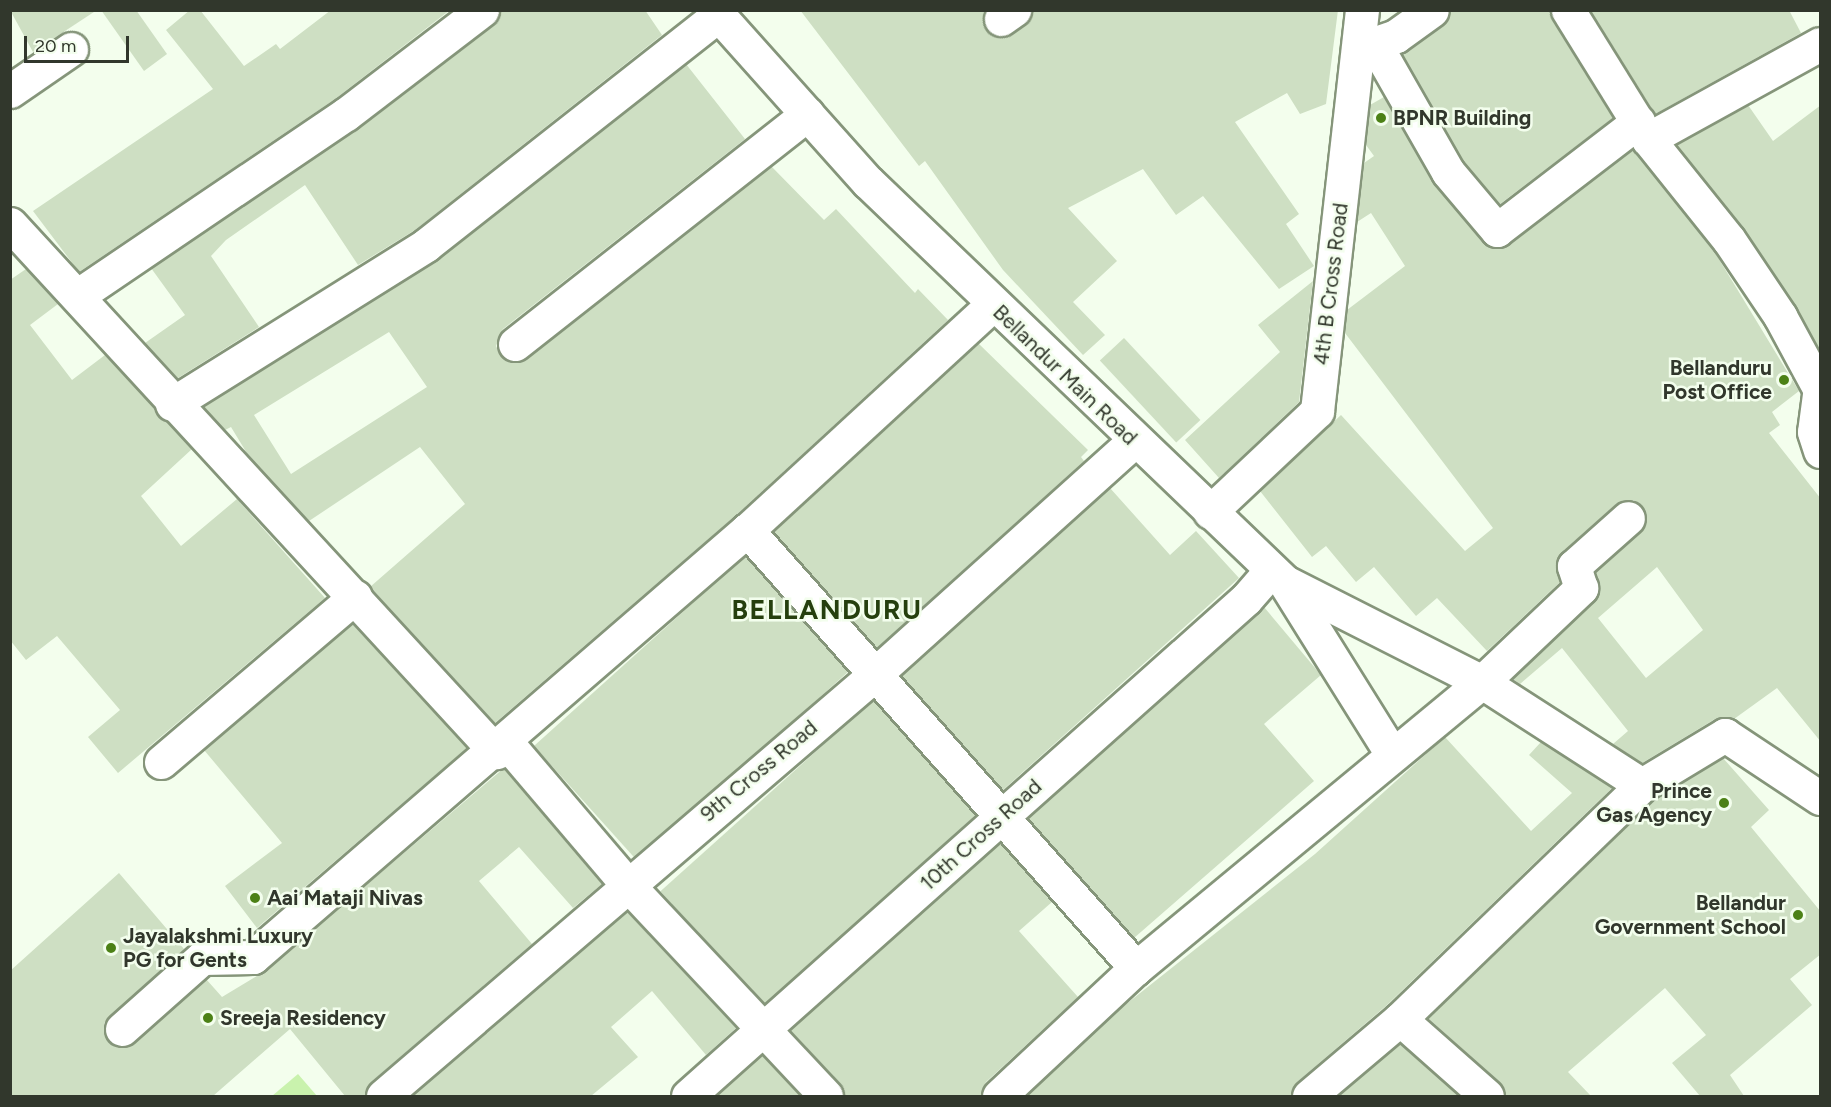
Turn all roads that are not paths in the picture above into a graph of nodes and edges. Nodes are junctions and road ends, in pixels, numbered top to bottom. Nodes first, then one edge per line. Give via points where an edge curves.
1 (482, 10) edge
2 (1362, 10) edge
3 (1432, 10) edge
4 (1568, 10) edge
5 (716, 13) edge
6 (1821, 44) edge
7 (1366, 47) junction
8 (72, 49) dead end
9 (10, 91) edge
10 (807, 114) junction
11 (1643, 131) junction
12 (10, 224) edge
13 (77, 296) junction
14 (992, 304) junction
15 (515, 344) dead end
16 (1820, 387) edge
17 (172, 404) junction
18 (1133, 442) junction
19 (1821, 451) edge
20 (1210, 513) junction
21 (1628, 518) dead end
22 (747, 530) junction
23 (1278, 576) junction
24 (355, 597) junction
25 (873, 676) junction
26 (1482, 682) junction
27 (501, 747) junction
28 (1392, 754) junction
29 (161, 762) dead end
30 (1642, 785) junction
31 (1821, 798) edge
32 (1004, 814) junction
33 (626, 883) junction
34 (1136, 968) junction
35 (1400, 1019) junction
36 (766, 1028) junction
37 (122, 1029) dead end
38 (383, 1096) edge
39 (688, 1096) edge
40 (826, 1096) edge
41 (999, 1096) edge
42 (1309, 1096) edge
43 (1486, 1096) edge

1 - 13 street via 346,114
2 - 7 street, 4th B Cross Road
3 - 7 street
4 - 11 street
5 - 10 street, Bellandur Main Road
5 - 17 street via 426,245
6 - 11 street
7 - 11 street via 1448,172 1497,230
7 - 20 street, 4th B Cross Road via 1317,411
8 - 9 street
10 - 14 street, Bellandur Main Road
10 - 15 street
11 - 16 street via 1729,240
12 - 13 street
13 - 17 street
14 - 18 street, Bellandur Main Road
14 - 22 street
16 - 19 street via 1814,432
17 - 24 street
18 - 20 street, Bellandur Main Road
18 - 25 street, 9th Cross Road
20 - 23 street, Bellandur Main Road
21 - 26 street via 1574,566 1581,588
22 - 25 street
22 - 27 street
23 - 26 street
23 - 28 street, Bellandur Main Road via 1321,637
23 - 32 street, 10th Cross Road via 1246,599
24 - 27 street
24 - 29 street
25 - 32 street
25 - 33 street, 9th Cross Road
26 - 28 street
26 - 30 street
27 - 33 street
27 - 37 street via 253,957 202,958
28 - 34 street
30 - 31 street via 1725,735
30 - 35 street
32 - 34 street
32 - 36 street, 10th Cross Road
33 - 36 street
33 - 38 street, 9th Cross Road
34 - 41 street
35 - 42 street
35 - 43 street
36 - 39 street, 10th Cross Road
36 - 40 street

